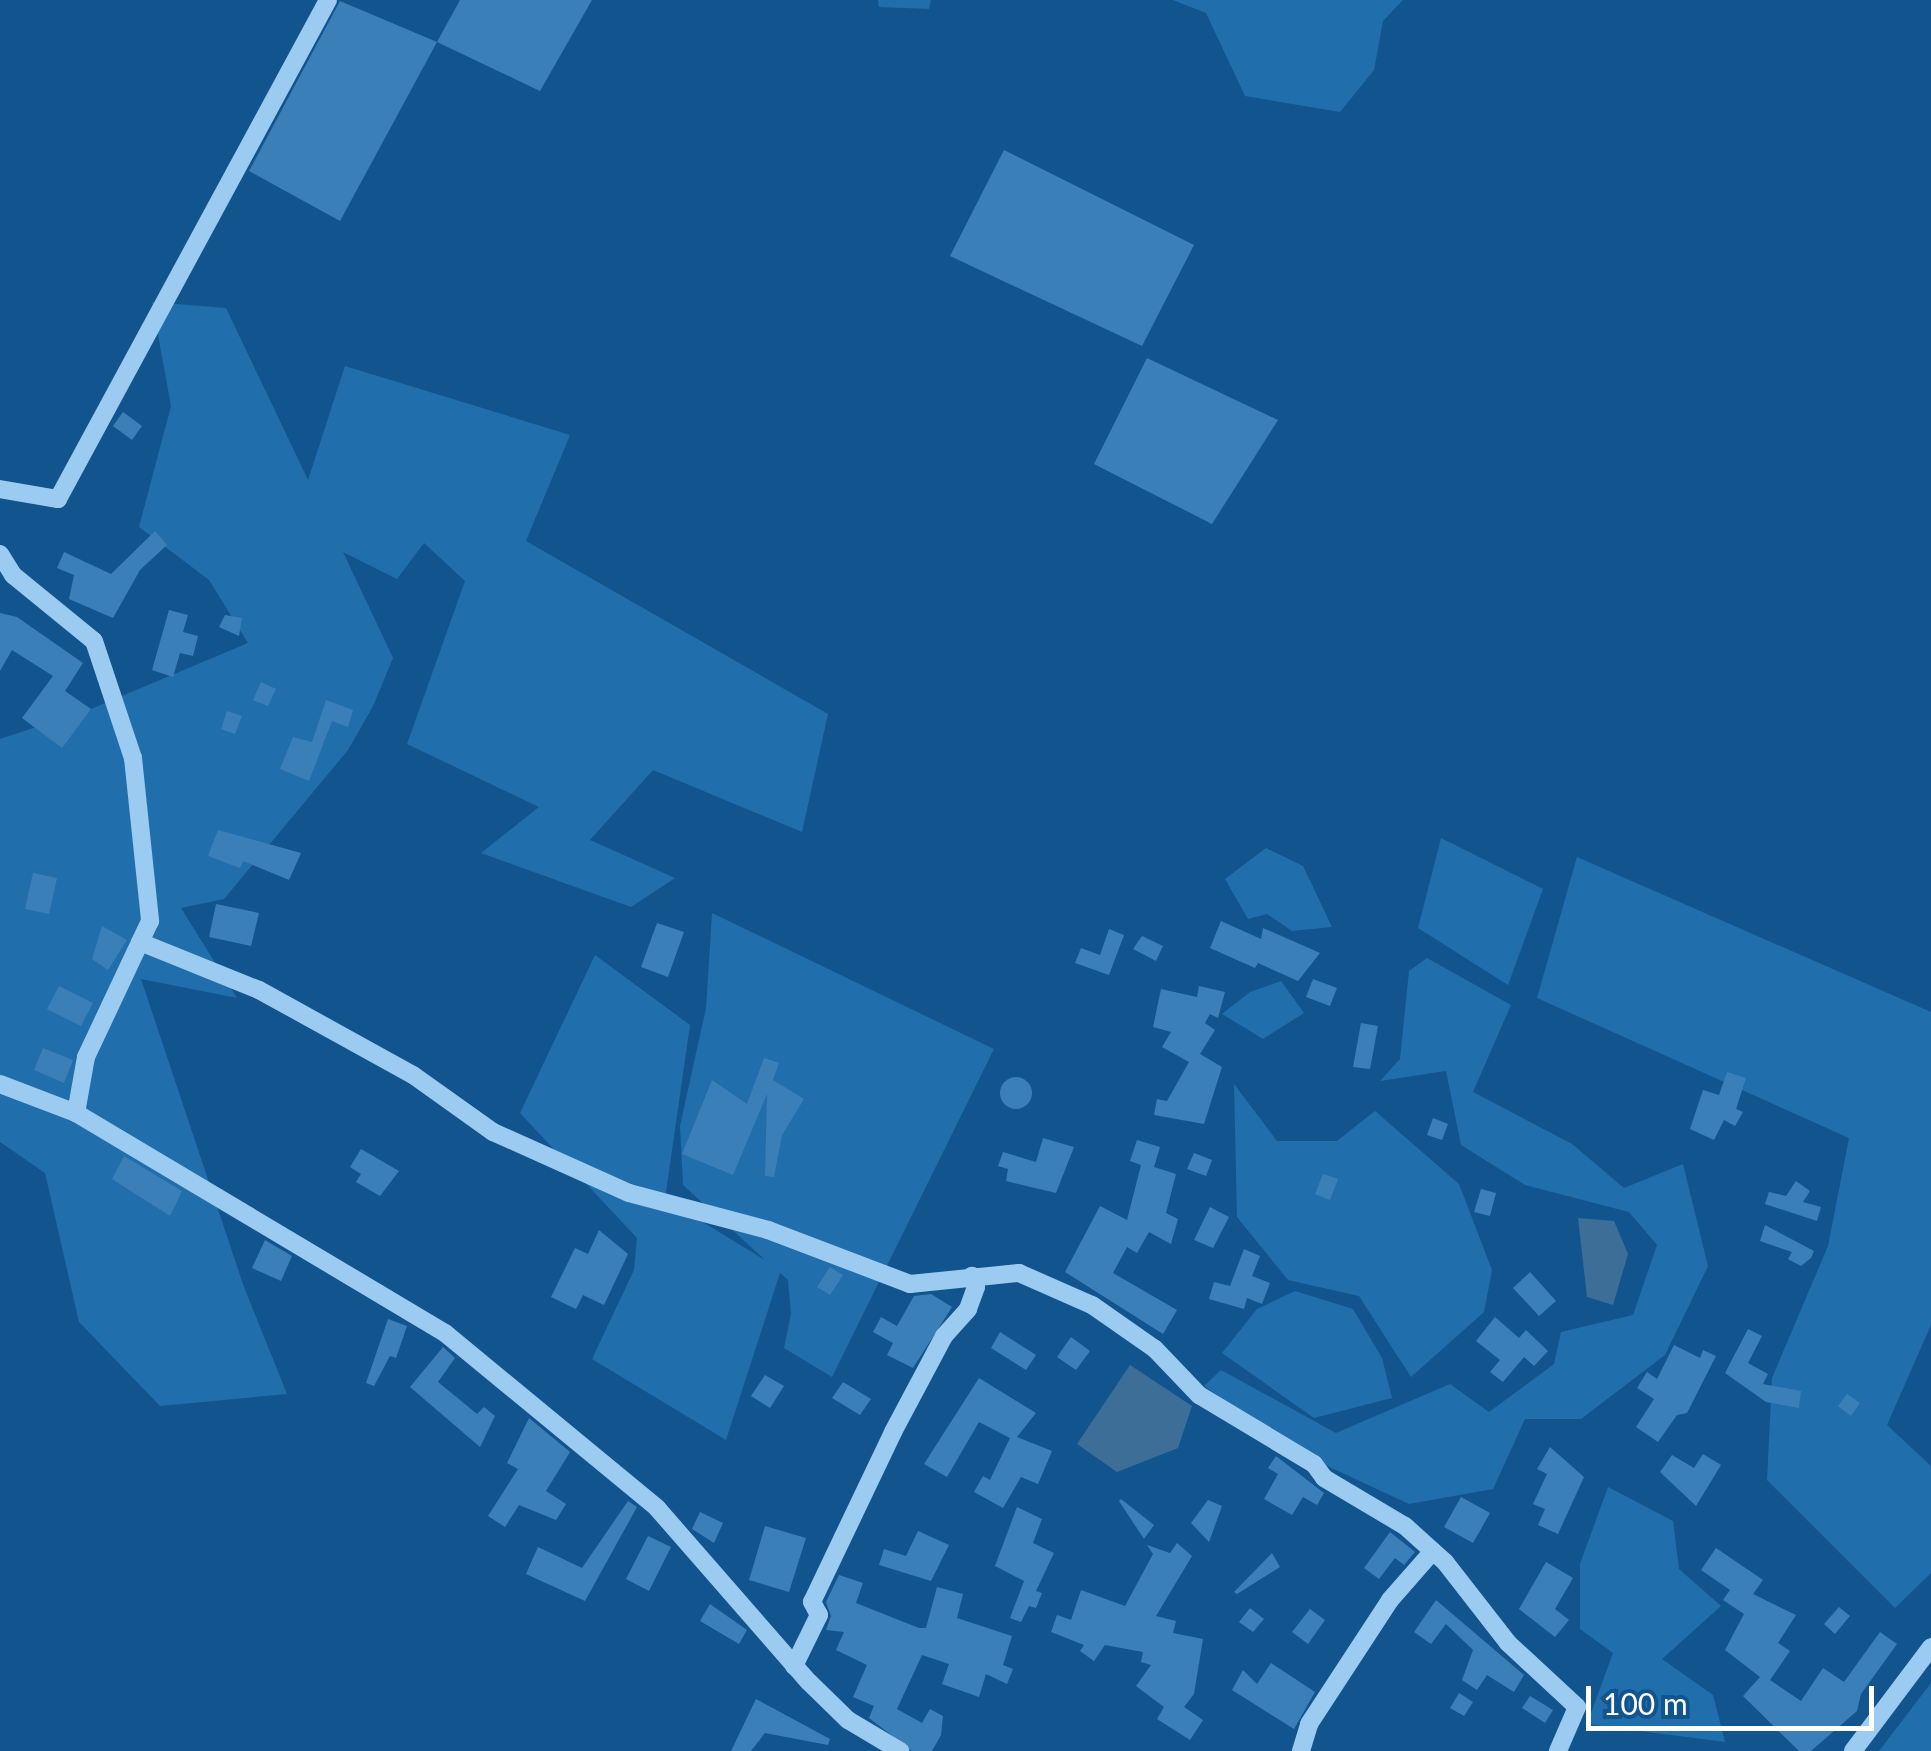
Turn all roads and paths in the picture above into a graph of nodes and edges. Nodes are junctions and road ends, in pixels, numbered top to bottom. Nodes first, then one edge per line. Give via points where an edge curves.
1 (328, 0) edge
2 (0, 489) edge
3 (0, 554) edge
4 (140, 942) junction
5 (0, 1084) edge
6 (76, 1113) junction
7 (972, 1276) junction
8 (1433, 1551) junction
9 (1931, 1648) edge
10 (794, 1666) junction
11 (900, 1751) edge
12 (1302, 1751) edge
13 (1558, 1751) edge
14 (1853, 1751) edge

1 - 2 street via 58,499
3 - 4 street via 13,575 94,641 133,758 150,920
4 - 6 street via 86,1057
4 - 7 street via 259,990 412,1075 494,1132 629,1193 768,1230 910,1284
5 - 6 street
6 - 10 street via 445,1333 657,1508
7 - 8 street via 1019,1273 1092,1305 1155,1350 1199,1394 1314,1464 1324,1478
7 - 10 street via 976,1287 968,1309 944,1336 812,1602 819,1615
8 - 12 street via 1390,1600 1309,1724
8 - 13 street via 1508,1643 1576,1707
9 - 14 street
10 - 11 street via 848,1720

